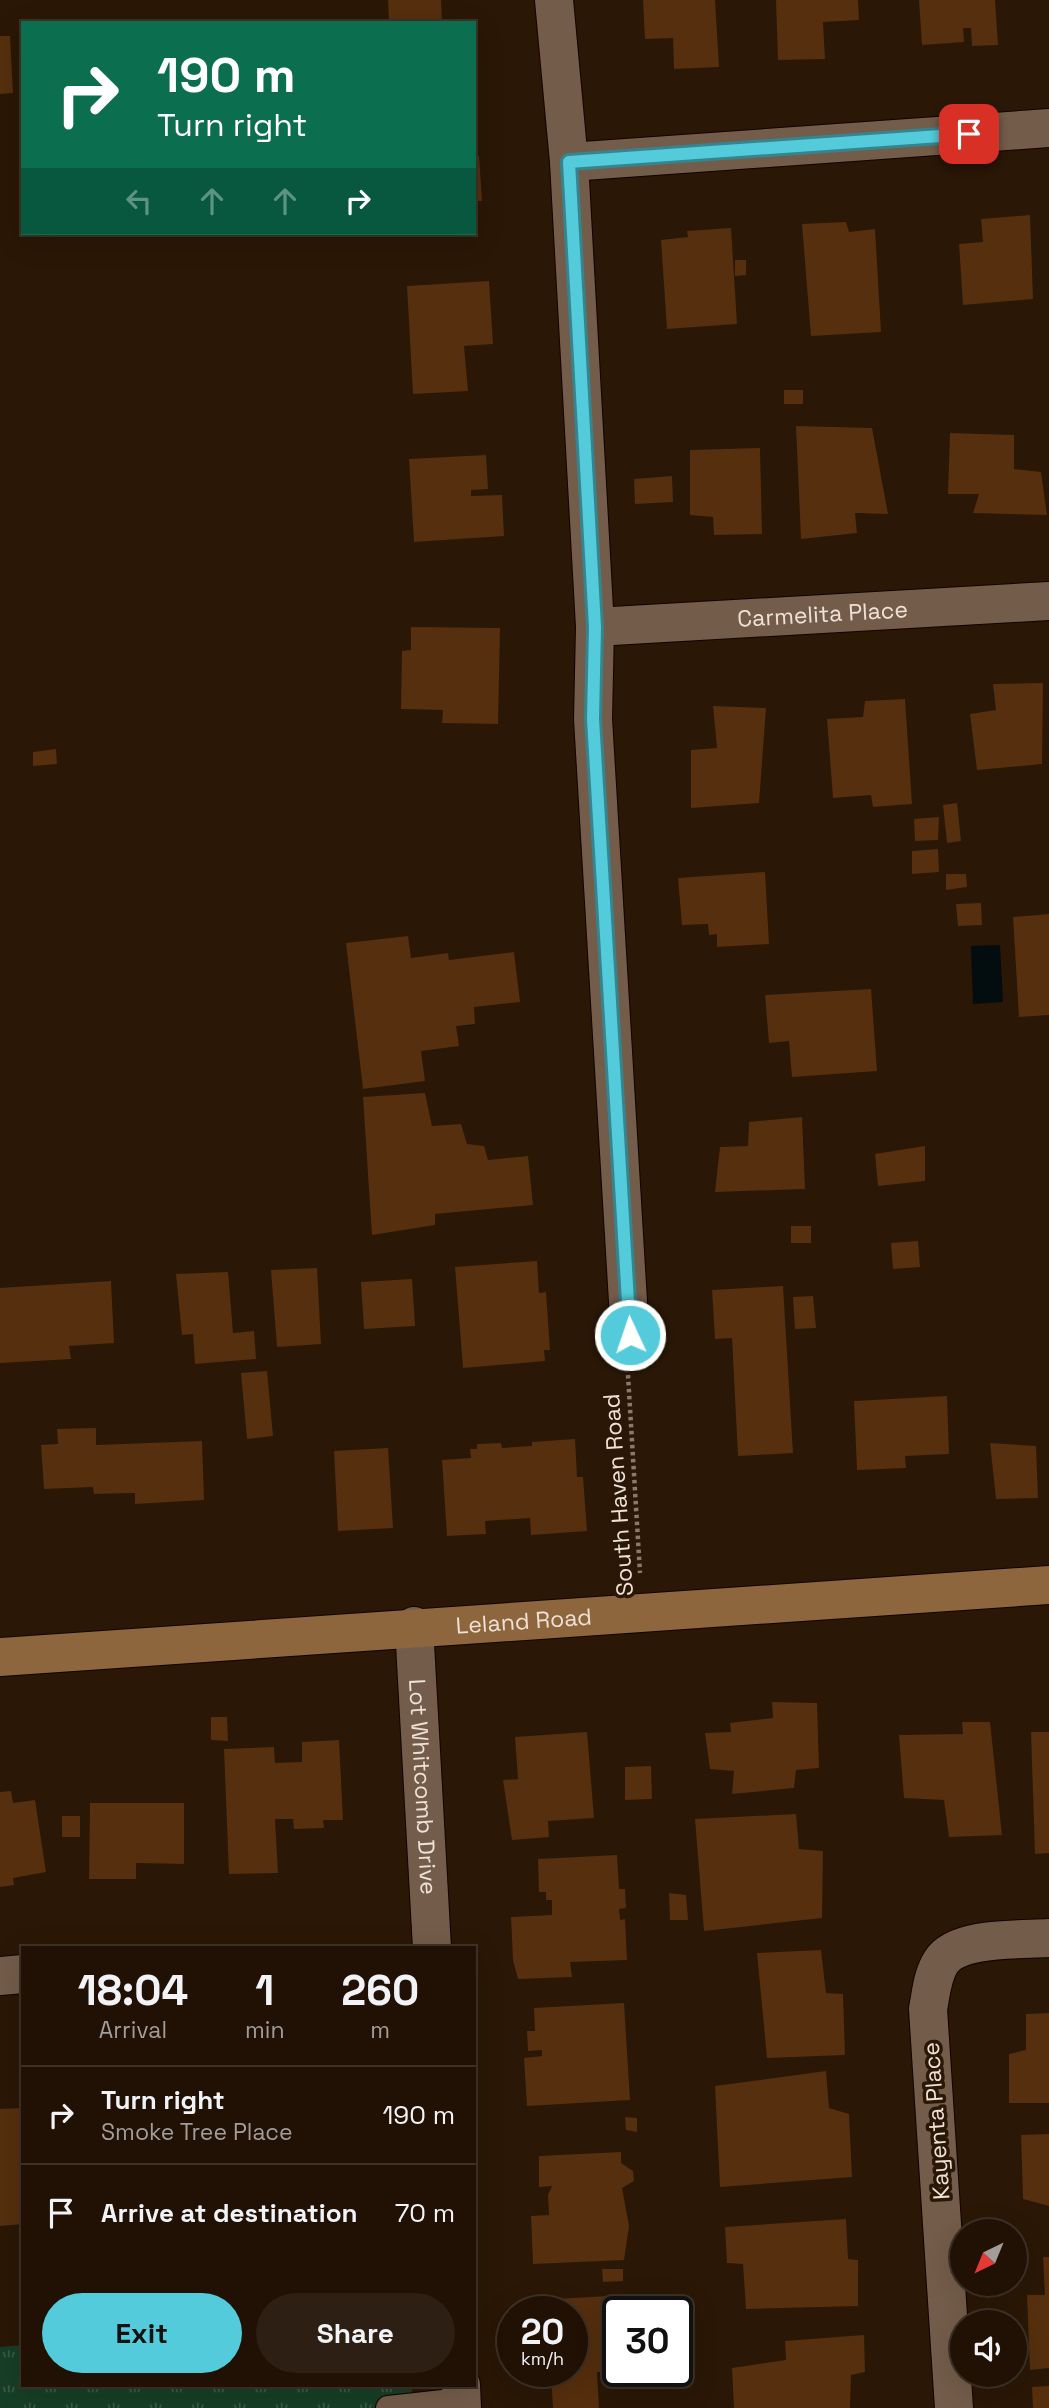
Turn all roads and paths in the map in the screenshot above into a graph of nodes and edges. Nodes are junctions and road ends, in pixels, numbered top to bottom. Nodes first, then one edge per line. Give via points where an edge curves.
1 (554, 0) edge
2 (1049, 128) edge
3 (569, 162) junction
4 (1049, 601) edge
5 (595, 627) junction
6 (630, 1335) joint
7 (1049, 1585) edge
8 (643, 1612) junction
9 (414, 1626) junction
10 (0, 1657) edge
11 (1049, 1938) edge
12 (432, 1946) edge
13 (21, 1974) edge
14 (0, 1976) edge
15 (461, 2398) edge
16 (388, 2408) edge
17 (954, 2408) edge

1 - 3 street
2 - 3 street
3 - 5 street
4 - 5 street, Carmelita Place
5 - 6 street via 593,719
6 - 8 path, South Haven Road via 626,1354
7 - 8 street, Leland Road
8 - 9 street, Leland Road
9 - 10 street, Leland Road
9 - 12 street, Lot Whitcomb Drive
11 - 17 street, Kayenta Place via 957,1948 942,1961 933,1982 929,2009
13 - 14 street
15 - 16 lane

